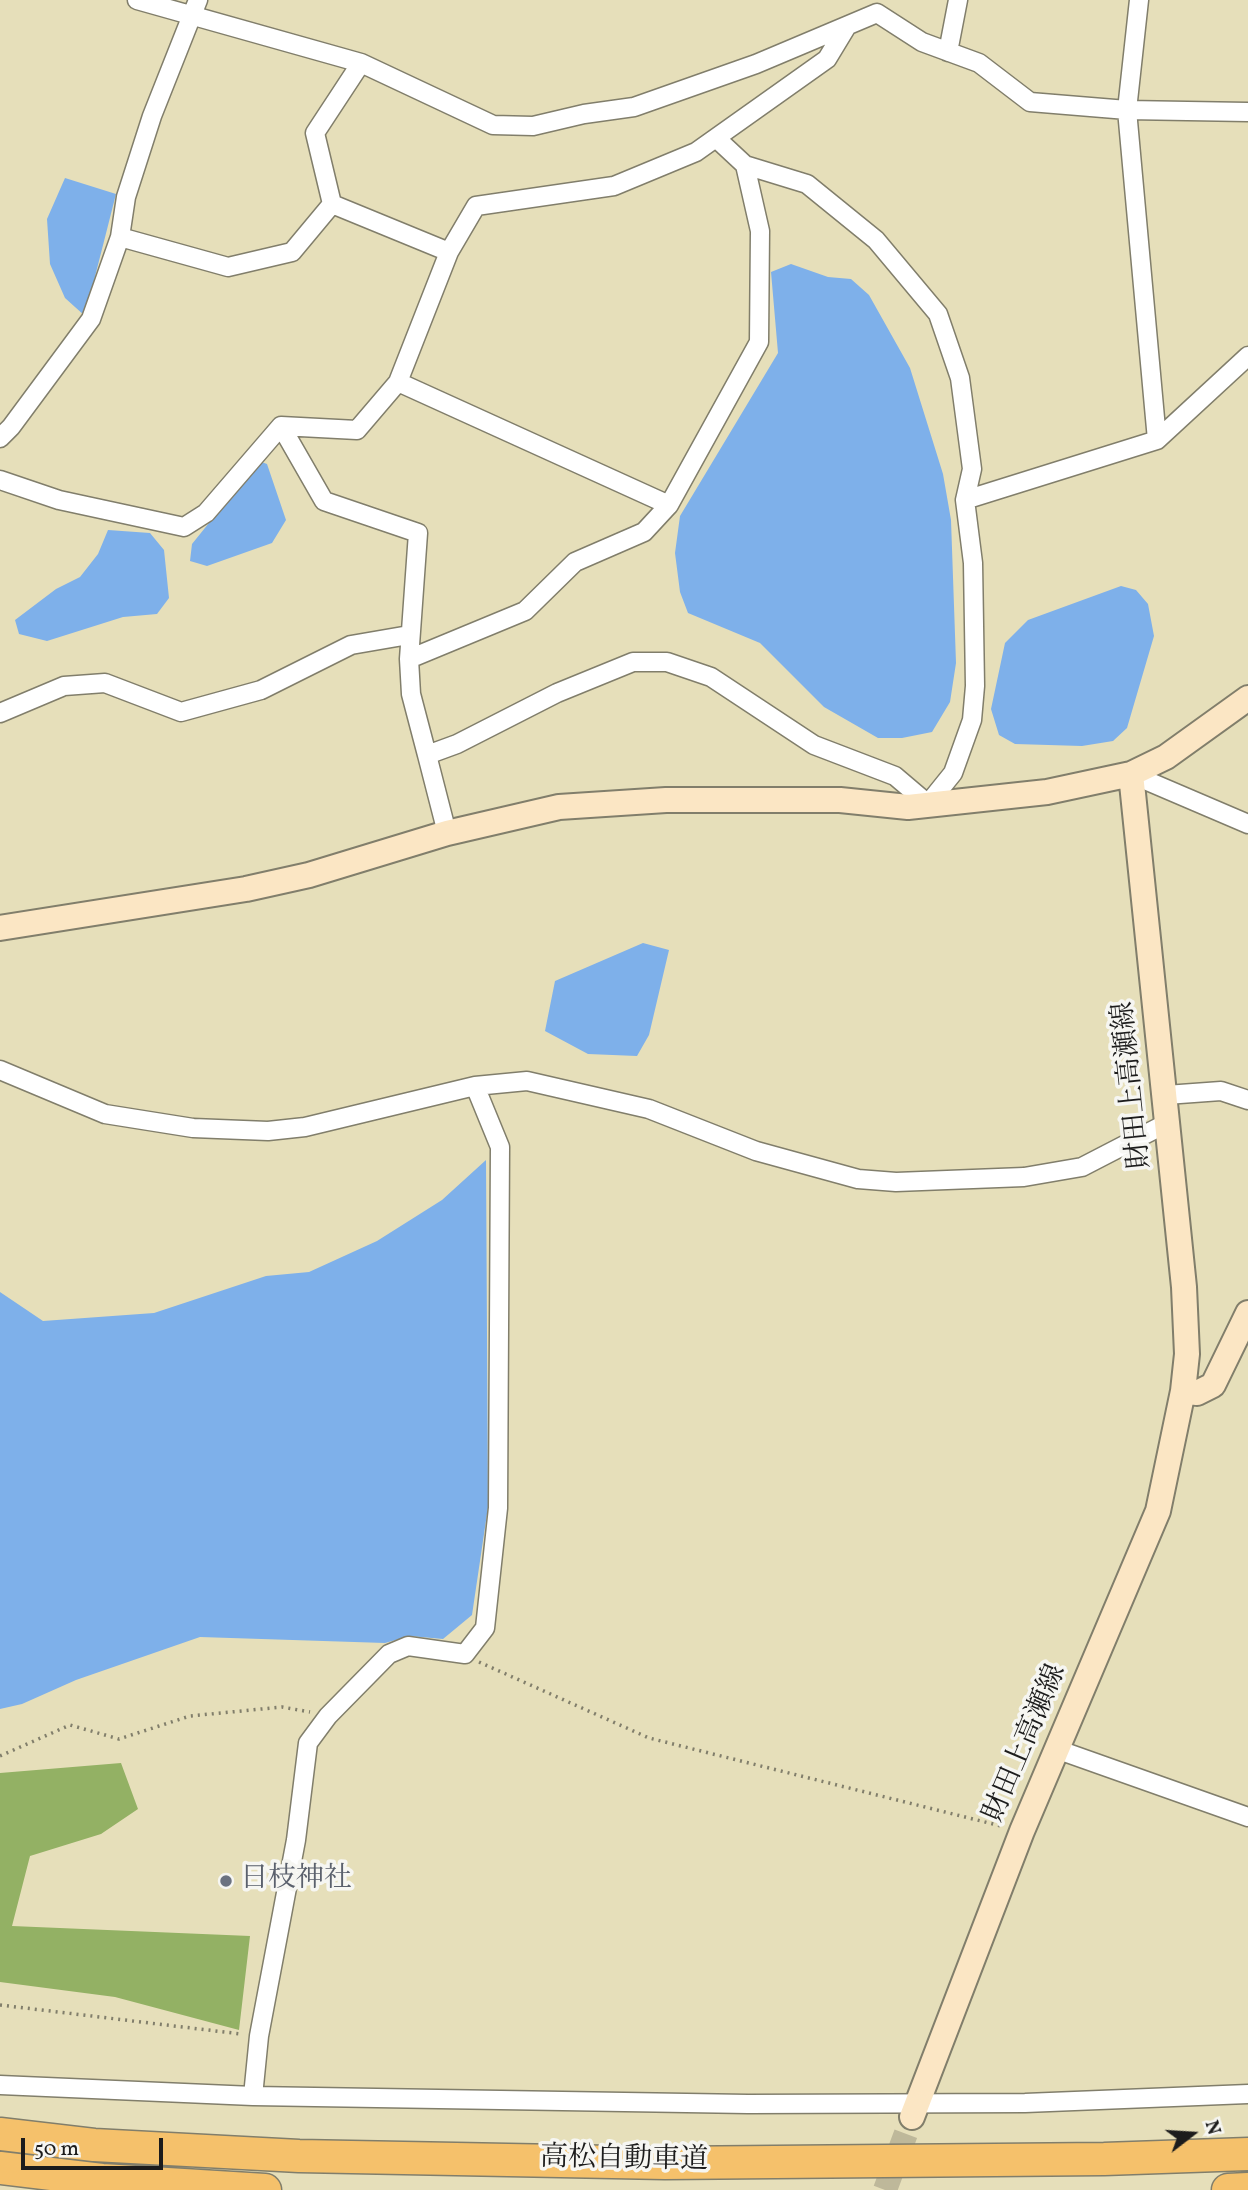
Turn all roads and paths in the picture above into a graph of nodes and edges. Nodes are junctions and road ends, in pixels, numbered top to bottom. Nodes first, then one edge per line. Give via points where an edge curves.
1 (137, 0) edge
2 (958, 0) edge
3 (1139, 0) edge
4 (195, 8) edge
5 (847, 26) junction
6 (948, 52) junction
7 (361, 63) junction
8 (1127, 110) junction
9 (1248, 112) edge
10 (716, 138) junction
11 (746, 165) junction
12 (331, 204) junction
13 (120, 237) junction
14 (449, 252) junction
15 (1248, 356) edge
16 (398, 382) junction
17 (281, 426) junction
18 (0, 438) edge
19 (1157, 440) junction
20 (0, 480) edge
21 (965, 500) junction
22 (669, 505) junction
23 (409, 635) junction
24 (409, 659) junction
25 (1248, 698) edge
26 (0, 713) edge
27 (427, 755) junction
28 (1130, 774) junction
29 (928, 804) junction
30 (1248, 824) edge
31 (447, 833) junction
32 (0, 928) edge
33 (0, 1070) edge
34 (475, 1086) junction
35 (1166, 1095) junction
36 (1248, 1100) edge
37 (1169, 1122) junction
38 (1246, 1323) edge
39 (1183, 1391) junction
40 (465, 1654) junction
41 (328, 1716) junction
42 (1056, 1749) junction
43 (0, 1756) edge
44 (1248, 1817) edge
45 (1022, 1831) junction
46 (0, 2005) edge
47 (259, 2036) junction
48 (0, 2085) edge
49 (1248, 2094) edge
50 (253, 2096) junction
51 (915, 2110) junction
52 (0, 2134) edge
53 (1248, 2154) edge
54 (0, 2168) edge
55 (1248, 2189) edge
56 (265, 2190) edge
57 (1228, 2190) edge

1 - 4 street
2 - 6 street
3 - 8 street
4 - 7 street
4 - 13 street via 152,116 126,197
5 - 6 street via 877,13 922,42
5 - 7 street via 634,107 533,126 493,125
5 - 10 street via 827,59
6 - 8 street via 979,63 1030,102
7 - 12 street via 316,133
8 - 9 street
8 - 19 street
10 - 11 street
10 - 14 street via 696,152 614,186 477,206
11 - 21 street via 807,184 876,240 938,314 960,378 972,469
11 - 22 street via 760,231 759,342
12 - 13 street via 292,253 228,267
12 - 14 street
13 - 18 street via 91,319
14 - 16 street
15 - 19 street
16 - 17 street via 357,430
16 - 22 street
17 - 20 street via 206,513 184,527 59,500
17 - 23 street via 324,501 418,533
19 - 21 street
21 - 29 street via 975,623 972,720 953,773
22 - 24 street via 644,532 575,562 525,611
23 - 24 street
23 - 26 street via 351,645 261,690 181,712 105,683 64,686
24 - 27 street via 411,694
25 - 28 main road via 1166,757
27 - 29 street via 633,662 667,662 711,677 814,745 895,776
27 - 31 street
28 - 29 main road via 1047,792
28 - 30 street
28 - 35 main road, 財田上高瀬線
29 - 31 main road via 908,807 839,800 611,803 559,807
31 - 32 main road via 246,889
33 - 34 street via 105,1114 193,1128 305,1127
34 - 37 street via 527,1081 570,1089 649,1109 756,1151 858,1179 896,1182 1024,1177 1082,1167
34 - 40 street via 499,1147 498,1508 485,1628
35 - 36 street via 1221,1091
35 - 37 main road, 財田上高瀬線
37 - 39 main road, 財田上高瀬線 via 1184,1287 1187,1354
38 - 39 main road via 1213,1385 1197,1393
39 - 42 main road, 財田上高瀬線 via 1158,1511
40 - 41 street via 408,1646 389,1654
40 - 45 path via 649,1738
41 - 43 path via 282,1707 246,1709 190,1716 119,1739 70,1726
41 - 47 street via 308,1743 296,1840
42 - 44 street
42 - 45 main road, 財田上高瀬線
45 - 51 main road, 財田上高瀬線
46 - 47 path
47 - 50 street
48 - 50 street
49 - 51 street
50 - 51 street
52 - 53 highway, 高松自動車道 via 94,2145 299,2156 651,2162
54 - 56 highway via 102,2180
55 - 57 highway

